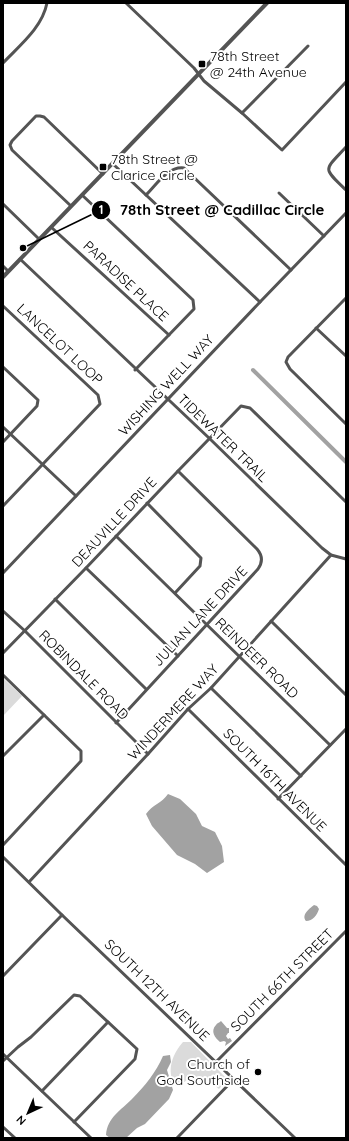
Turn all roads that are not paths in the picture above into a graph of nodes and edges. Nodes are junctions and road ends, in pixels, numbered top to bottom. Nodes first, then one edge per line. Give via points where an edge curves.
1 (47, 3) edge
2 (126, 3) edge
3 (267, 3) edge
4 (308, 46) dead end
5 (3, 63) edge
6 (199, 74) junction
7 (346, 82) edge
8 (242, 113) junction
9 (346, 147) edge
10 (113, 164) junction
11 (103, 174) junction
12 (346, 190) edge
13 (279, 193) dead end
14 (82, 195) junction
15 (146, 195) junction
16 (3, 204) edge
17 (71, 206) junction
18 (346, 213) edge
19 (51, 227) junction
20 (324, 236) junction
21 (39, 239) junction
22 (20, 259) junction
23 (3, 266) edge
24 (291, 270) junction
25 (8, 271) junction
26 (3, 277) edge
27 (346, 298) edge
28 (260, 302) junction
29 (3, 306) edge
30 (316, 328) junction
31 (169, 335) junction
32 (346, 356) edge
33 (3, 367) edge
34 (135, 370) junction
35 (168, 399) junction
36 (346, 424) edge
37 (3, 427) edge
38 (10, 434) junction
39 (209, 438) junction
40 (3, 442) edge
41 (42, 464) junction
42 (178, 471) junction
43 (76, 496) junction
44 (346, 502) edge
45 (147, 503) junction
46 (3, 506) edge
47 (116, 536) junction
48 (331, 555) junction
49 (346, 559) edge
50 (86, 568) junction
51 (3, 573) edge
52 (175, 593) junction
53 (55, 599) junction
54 (3, 612) edge
55 (271, 621) junction
56 (207, 624) junction
57 (25, 631) junction
58 (3, 653) edge
59 (178, 656) junction
60 (240, 656) junction
61 (3, 675) edge
62 (211, 688) junction
63 (146, 689) junction
64 (346, 695) edge
65 (188, 709) junction
66 (44, 715) junction
67 (116, 723) junction
68 (346, 729) edge
69 (330, 745) junction
70 (148, 754) junction
71 (3, 756) edge
72 (301, 776) junction
73 (278, 799) junction
74 (3, 845) edge
75 (3, 857) edge
76 (346, 865) edge
77 (29, 882) junction
78 (62, 915) junction
79 (346, 931) edge
80 (3, 976) edge
81 (108, 1022) junction
82 (3, 1054) edge
83 (7, 1057) junction
84 (3, 1061) edge
85 (216, 1062) junction
86 (234, 1080) junction
87 (42, 1091) junction
88 (74, 1122) junction
89 (3, 1127) edge
90 (15, 1138) edge
91 (91, 1138) edge
92 (177, 1138) edge
93 (295, 1138) edge

1 - 5 street via 36,29
2 - 6 street
3 - 6 street
4 - 8 street
6 - 8 street
6 - 10 street
7 - 8 street via 282,150
9 - 12 street via 328,170
10 - 11 street
10 - 15 street
11 - 14 street
11 - 17 street via 44,117 36,116 10,145 12,150
13 - 20 street
14 - 17 street
14 - 31 street via 193,300 194,309
15 - 24 street via 168,172 176,167 184,168
15 - 28 street
16 - 21 street
17 - 19 street
18 - 20 street, WISHING WELL WAY
19 - 21 street
19 - 31 street, PARADISE PLACE
20 - 24 street, WISHING WELL WAY
21 - 22 street
22 - 25 street
22 - 34 street, TIDEWATER TRAIL
23 - 25 street
24 - 28 street, WISHING WELL WAY
25 - 26 street
27 - 30 street
28 - 35 street, WISHING WELL WAY
29 - 41 street, LANCELOT LOOP via 98,395 100,404
30 - 32 street
30 - 36 street via 286,362
31 - 34 street
33 - 38 street via 38,400 37,406
34 - 35 street, TIDEWATER TRAIL
35 - 39 street, TIDEWATER TRAIL
35 - 43 street, WISHING WELL WAY
37 - 38 street
38 - 40 street
38 - 41 street
39 - 42 street, DEAUVILLE DRIVE
39 - 44 street, DEAUVILLE DRIVE via 241,406 250,408
39 - 48 street, TIDEWATER TRAIL
41 - 43 street
41 - 46 street, LANCELOT LOOP
42 - 45 street, DEAUVILLE DRIVE
42 - 56 street, JULIAN LANE DRIVE via 257,549 262,558 258,569
43 - 51 street, WISHING WELL WAY
45 - 47 street, DEAUVILLE DRIVE
45 - 52 street via 202,561
47 - 50 street, DEAUVILLE DRIVE
47 - 52 street, REINDEER ROAD
48 - 49 street, TIDEWATER TRAIL
48 - 55 street, WINDERMERE WAY
50 - 53 street, DEAUVILLE DRIVE
50 - 59 street
52 - 56 street, REINDEER ROAD
53 - 57 street, DEAUVILLE DRIVE
53 - 63 street
54 - 57 street, ROBINDALE ROAD
55 - 60 street, WINDERMERE WAY
55 - 64 street
56 - 59 street, JULIAN LANE DRIVE
56 - 60 street, REINDEER ROAD
57 - 58 street, DEAUVILLE DRIVE
57 - 67 street, ROBINDALE ROAD
59 - 63 street, JULIAN LANE DRIVE
60 - 62 street, WINDERMERE WAY
60 - 69 street, REINDEER ROAD
61 - 66 street
62 - 65 street, WINDERMERE WAY
62 - 72 street
63 - 67 street, JULIAN LANE DRIVE
65 - 70 street, WINDERMERE WAY
65 - 73 street, SOUTH 16TH AVENUE
66 - 71 street
66 - 74 street via 81,751 81,762
67 - 70 street, ROBINDALE ROAD
68 - 69 street
69 - 72 street
70 - 77 street, WINDERMERE WAY
72 - 73 street
73 - 76 street, SOUTH 16TH AVENUE
75 - 77 street, SOUTH 12TH AVENUE
77 - 78 street, SOUTH 12TH AVENUE
78 - 80 street
78 - 85 street, SOUTH 12TH AVENUE
79 - 85 street, SOUTH 66TH STREET
81 - 83 street via 80,996 74,995
81 - 87 street
81 - 88 street via 137,1049 135,1059
82 - 83 street
83 - 84 street
83 - 87 street
85 - 86 street, SOUTH 12TH AVENUE
86 - 92 street
86 - 93 street, SOUTH 12TH AVENUE
87 - 88 street
88 - 91 street
89 - 90 street

